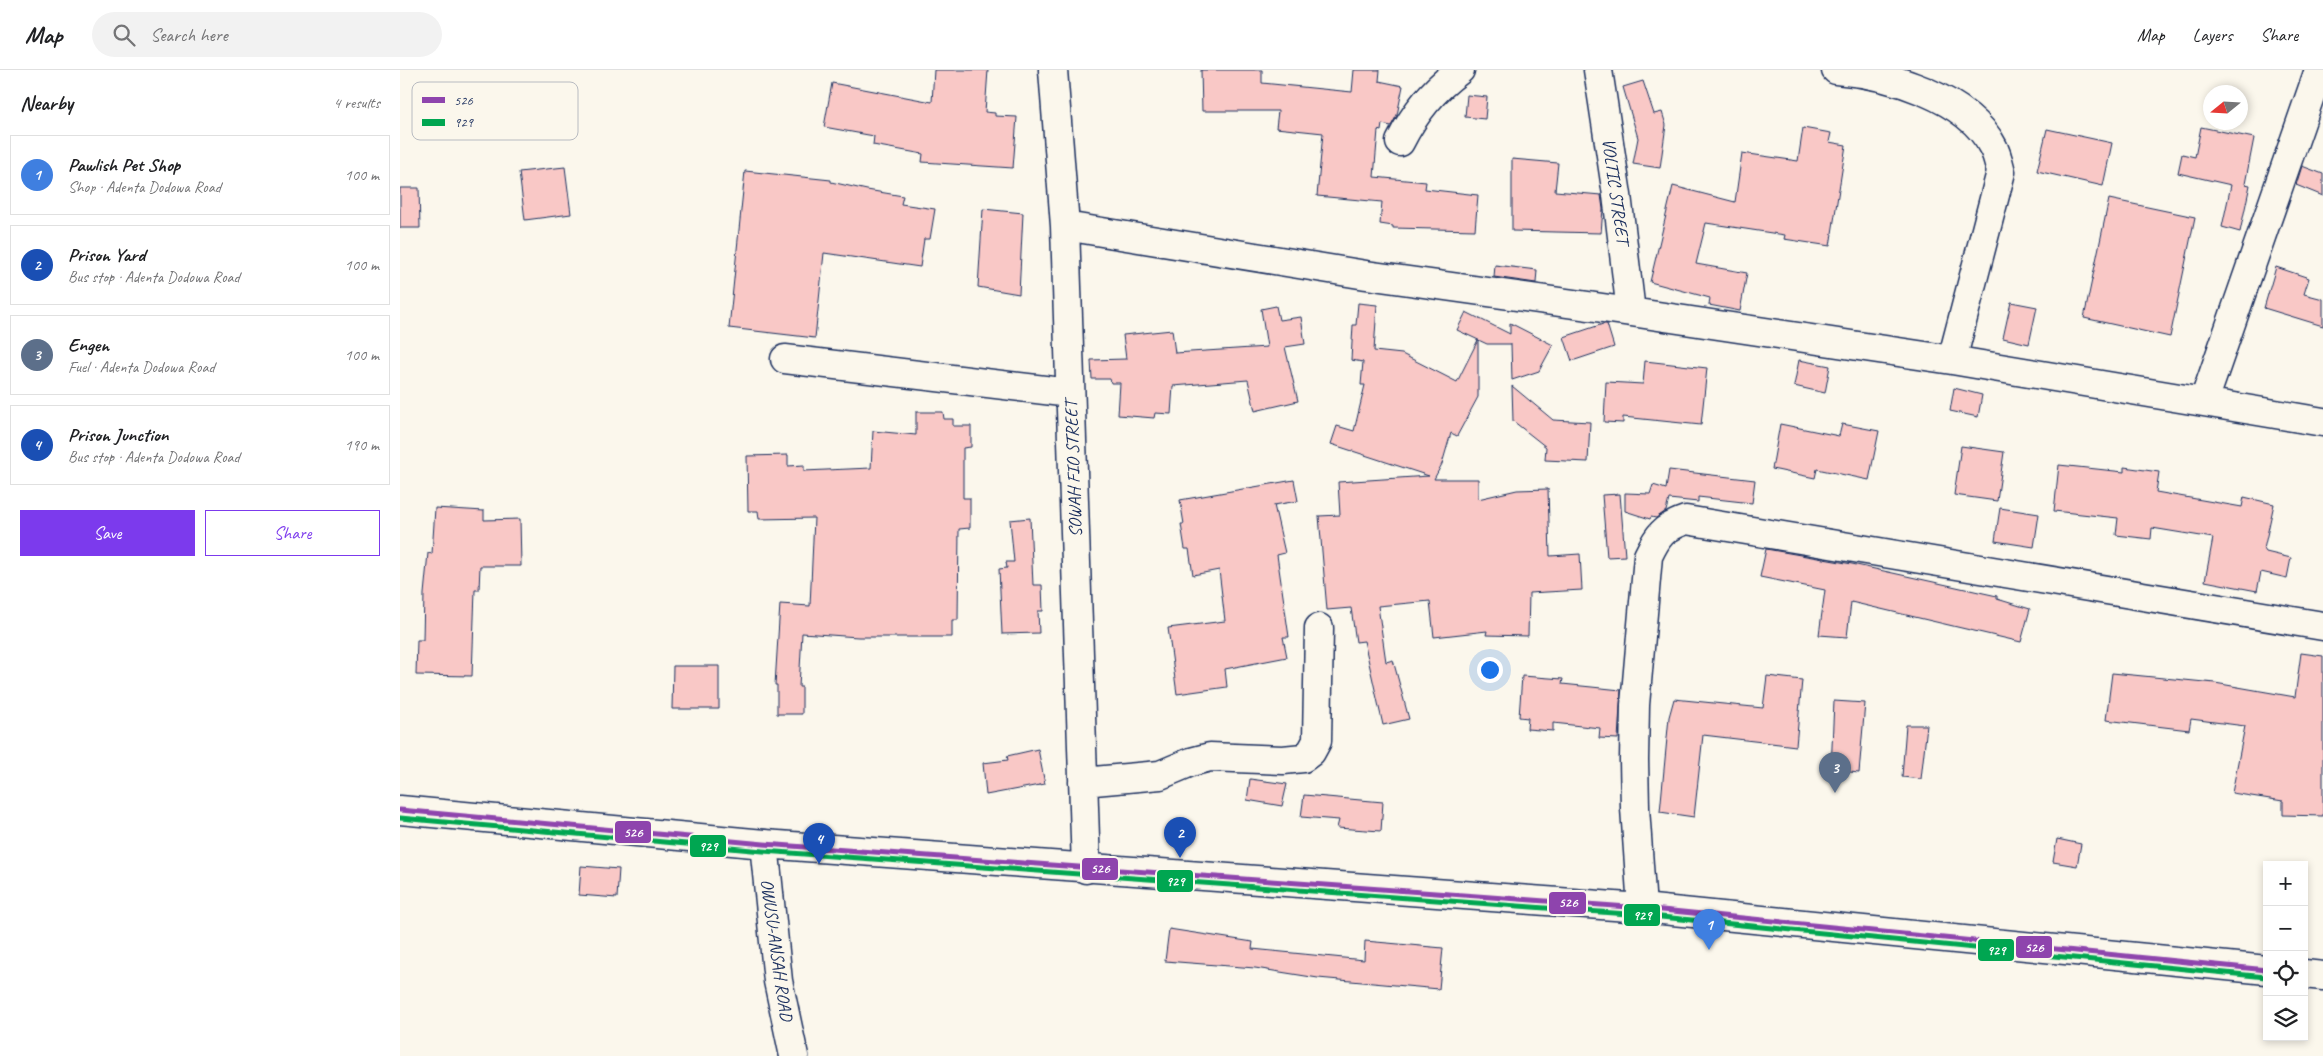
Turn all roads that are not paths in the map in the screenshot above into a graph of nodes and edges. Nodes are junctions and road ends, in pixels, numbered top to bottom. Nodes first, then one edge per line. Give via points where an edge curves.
1 (1053, 70) edge
2 (1460, 70) edge
3 (1598, 70) edge
4 (1836, 70) edge
5 (2319, 70) edge
6 (1400, 142) dead end
7 (1065, 226) junction
8 (1631, 312) junction
9 (785, 358) dead end
10 (1952, 360) junction
11 (1070, 393) junction
12 (2204, 401) junction
13 (2323, 422) edge
14 (2323, 626) edge
15 (1319, 628) dead end
16 (1083, 782) junction
17 (400, 810) edge
18 (764, 844) junction
19 (1086, 868) junction
20 (1642, 908) junction
21 (2263, 970) edge
22 (2308, 974) edge
23 (2323, 976) edge
24 (794, 1056) edge

1 - 7 street, SOWAH FIO STREET
2 - 6 street via 1413,116
3 - 8 street, VOLTIC STREET via 1618,195
4 - 10 street via 1899,82 1952,104 1975,123 1993,146 2002,172
5 - 12 street
7 - 8 street via 1366,275
7 - 11 street, SOWAH FIO STREET
8 - 10 street
9 - 11 street
10 - 12 street
11 - 16 street, SOWAH FIO STREET
12 - 13 street
14 - 20 street via 1686,520 1671,525 1657,536 1648,556 1635,705 1635,808
15 - 16 street via 1317,741 1303,758 1210,757 1160,775
16 - 19 street, SOWAH FIO STREET
17 - 18 street
18 - 19 street
18 - 24 street, OWUSU-ANSAH ROAD via 778,981
19 - 20 street
20 - 21 street
22 - 23 street

